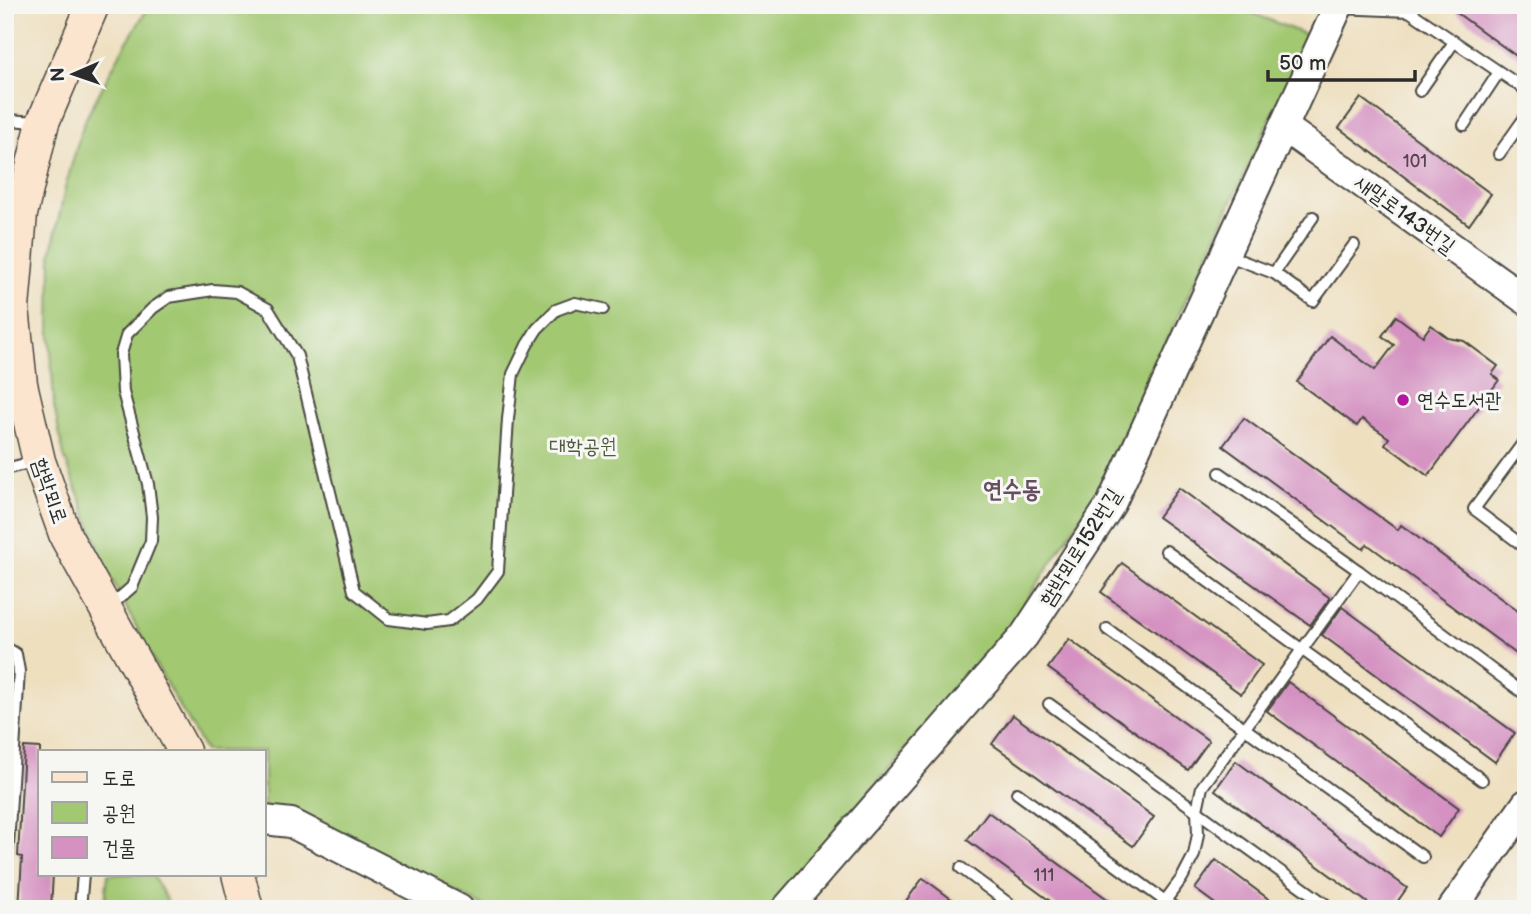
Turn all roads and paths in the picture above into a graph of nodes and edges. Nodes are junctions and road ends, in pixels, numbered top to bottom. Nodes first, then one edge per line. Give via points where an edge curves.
1 (93, 5) edge
2 (1339, 6) edge
3 (1411, 8) edge
4 (1454, 42) junction
5 (1499, 72) junction
6 (1526, 90) edge
7 (1420, 91) dead end
8 (1526, 116) edge
9 (5, 120) edge
10 (43, 122) junction
11 (1464, 125) dead end
12 (1285, 128) junction
13 (1499, 154) dead end
14 (1313, 217) dead end
15 (1354, 245) dead end
16 (1226, 255) junction
17 (1274, 273) junction
18 (1526, 300) edge
19 (603, 309) dead end
20 (1526, 439) edge
21 (39, 461) junction
22 (5, 469) edge
23 (1220, 473) dead end
24 (1525, 547) edge
25 (1166, 551) dead end
26 (1359, 571) junction
27 (106, 610) junction
28 (1107, 629) dead end
29 (5, 648) edge
30 (1301, 650) junction
31 (1526, 695) edge
32 (1049, 704) dead end
33 (1244, 729) junction
34 (183, 750) edge
35 (1482, 780) dead end
36 (1017, 793) dead end
37 (1526, 804) edge
38 (1197, 810) junction
39 (266, 820) edge
40 (1423, 858) dead end
41 (961, 868) dead end
42 (83, 876) edge
43 (239, 876) edge
44 (5, 893) edge
45 (1162, 905) edge
46 (80, 909) edge
47 (247, 909) edge
48 (459, 909) edge
49 (786, 909) edge
50 (1016, 909) edge
51 (1176, 909) edge
52 (1332, 909) edge
53 (1452, 909) edge

1 - 10 main road, 함박뫼로
2 - 3 lane
2 - 12 street, 함박뫼로152번길
3 - 4 lane
4 - 5 lane
4 - 7 lane
5 - 6 lane
5 - 11 lane
8 - 13 lane
9 - 10 lane
10 - 21 main road, 함박뫼로 via 20,214 13,308 21,384
12 - 16 street, 함박뫼로152번길
12 - 18 street, 새말로143번길
14 - 17 lane
15 - 17 lane via 1313,301
16 - 17 lane
16 - 49 street, 함박뫼로152번길 via 1111,504 1024,636
19 - 27 lane via 575,303 556,310 527,345 513,374 498,571 477,599 449,621 427,624 389,619 354,592 297,356 268,309 237,292 213,290 169,298 127,334 121,355 123,392 148,484 151,541 132,587
20 - 24 lane via 1474,509
21 - 22 lane
21 - 27 main road, 함박뫼로 via 66,537
23 - 26 lane
25 - 30 lane
26 - 30 lane
26 - 31 lane
27 - 34 main road, 함박뫼로
28 - 33 lane
29 - 44 lane via 16,654 19,671
30 - 33 lane
30 - 35 lane
32 - 38 lane
33 - 38 lane via 1202,788
33 - 40 lane
36 - 45 lane
37 - 53 street
38 - 45 lane via 1194,855
38 - 52 lane
39 - 48 street via 291,823
41 - 50 lane
42 - 46 lane
43 - 47 main road
45 - 51 lane

